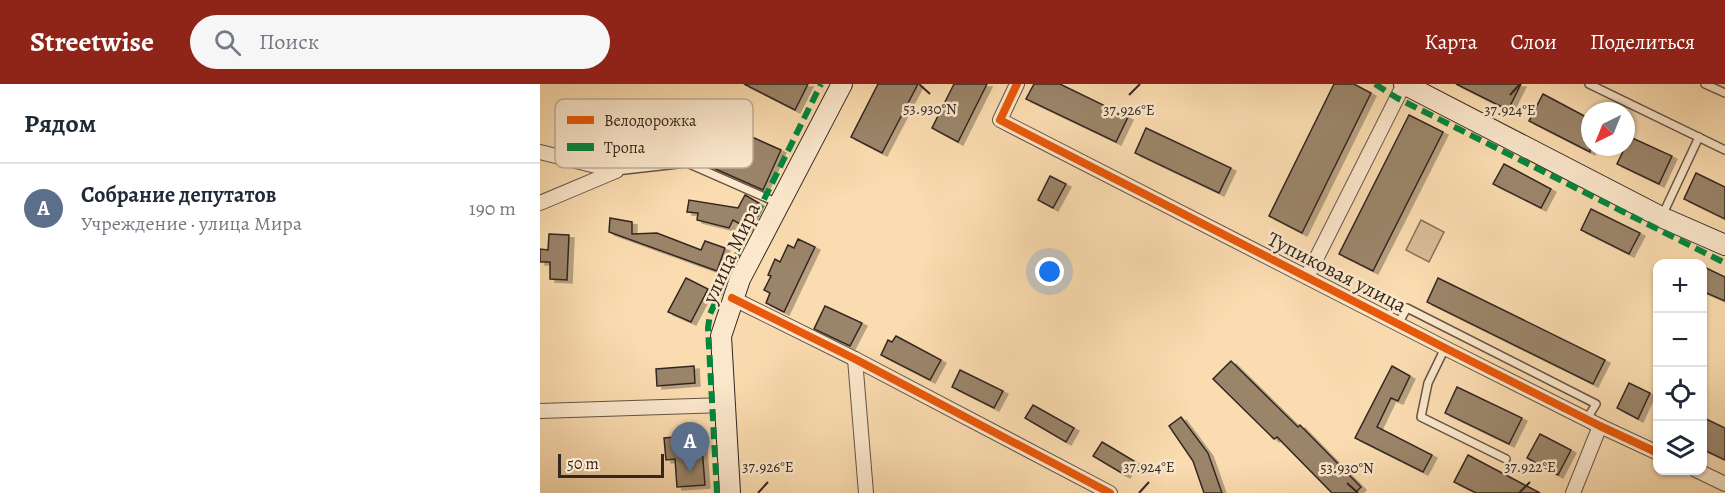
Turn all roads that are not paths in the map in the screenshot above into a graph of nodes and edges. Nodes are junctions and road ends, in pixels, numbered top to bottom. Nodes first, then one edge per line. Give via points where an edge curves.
1 (842, 84) edge
2 (1017, 84) edge
3 (1404, 84) edge
4 (1589, 84) edge
5 (1705, 84) edge
6 (1725, 93) edge
7 (1699, 137) junction
8 (1725, 150) edge
9 (540, 152) edge
10 (555, 156) edge
11 (604, 168) edge
12 (646, 168) edge
13 (696, 168) edge
14 (616, 171) junction
15 (540, 203) edge
16 (780, 204) junction
17 (1661, 217) junction
18 (1725, 245) edge
19 (1308, 277) junction
20 (732, 298) junction
21 (1398, 324) junction
22 (1445, 348) junction
23 (855, 359) junction
24 (725, 405) junction
25 (540, 411) edge
26 (1587, 419) junction
27 (1600, 426) junction
28 (1653, 451) edge
29 (1506, 459) dead end
30 (1705, 475) edge
31 (1725, 484) edge
32 (730, 493) edge
33 (866, 493) edge
34 (1110, 493) edge
35 (1573, 493) edge

1 - 16 main road, улица Мира
2 - 19 street, Тупиковая улица via 1000,120
3 - 17 main road
3 - 19 street
4 - 7 lane
5 - 6 lane
7 - 8 lane
7 - 17 lane
9 - 10 street
11 - 14 street
12 - 14 lane
13 - 16 lane
14 - 15 street
16 - 20 main road, улица Мира
17 - 18 main road
19 - 21 street, Тупиковая улица
20 - 23 street
20 - 24 main road, улица Мира via 721,336
21 - 22 street, Тупиковая улица
21 - 26 lane via 1407,308 1596,404
22 - 26 street, Тупиковая улица
22 - 29 lane via 1428,383 1421,417
23 - 33 street
23 - 34 street
24 - 25 street
24 - 32 main road, улица Мира
26 - 27 street, Тупиковая улица
27 - 28 street, Тупиковая улица
27 - 35 street
30 - 31 street

